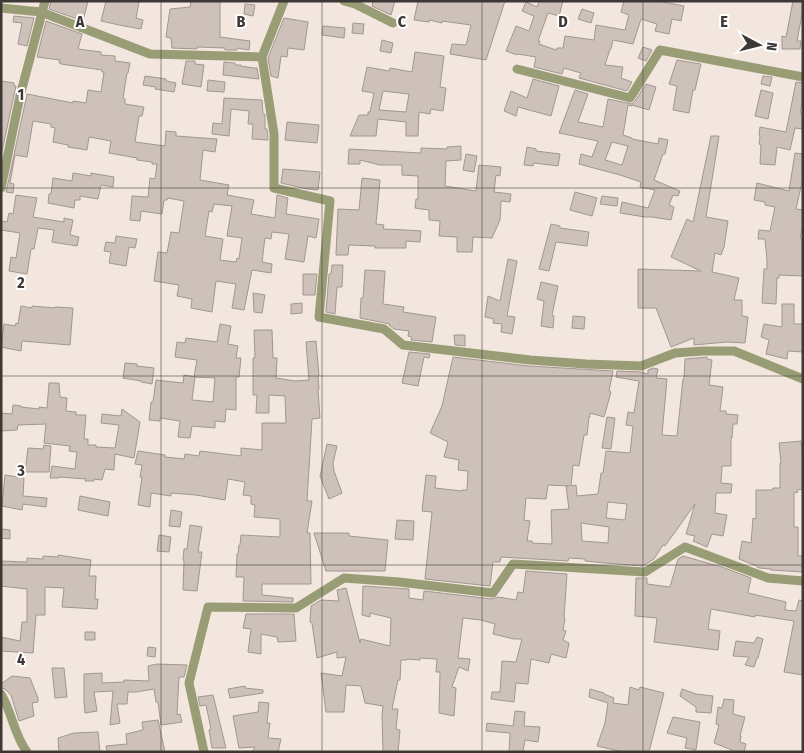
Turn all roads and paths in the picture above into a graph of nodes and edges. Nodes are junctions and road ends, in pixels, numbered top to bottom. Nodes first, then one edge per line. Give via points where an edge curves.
1 (45, 1) edge
2 (284, 1) edge
3 (344, 1) edge
4 (1, 8) edge
5 (41, 12) junction
6 (393, 24) dead end
7 (262, 57) junction
8 (517, 70) dead end
9 (803, 77) edge
10 (1, 188) edge
11 (803, 380) edge
12 (803, 581) edge
13 (1, 694) edge
14 (27, 752) edge
15 (204, 752) edge

1 - 5 street
2 - 7 street
3 - 6 street
4 - 5 street
5 - 7 street via 150,54
5 - 10 street
7 - 11 street via 274,134 274,188 330,202 319,318 384,329 403,345 530,360 642,366 674,353 734,351
8 - 9 street via 630,98 660,50
12 - 15 street via 768,578 685,547 645,572 513,564 493,593 344,578 296,608 208,607 189,683
13 - 14 street

